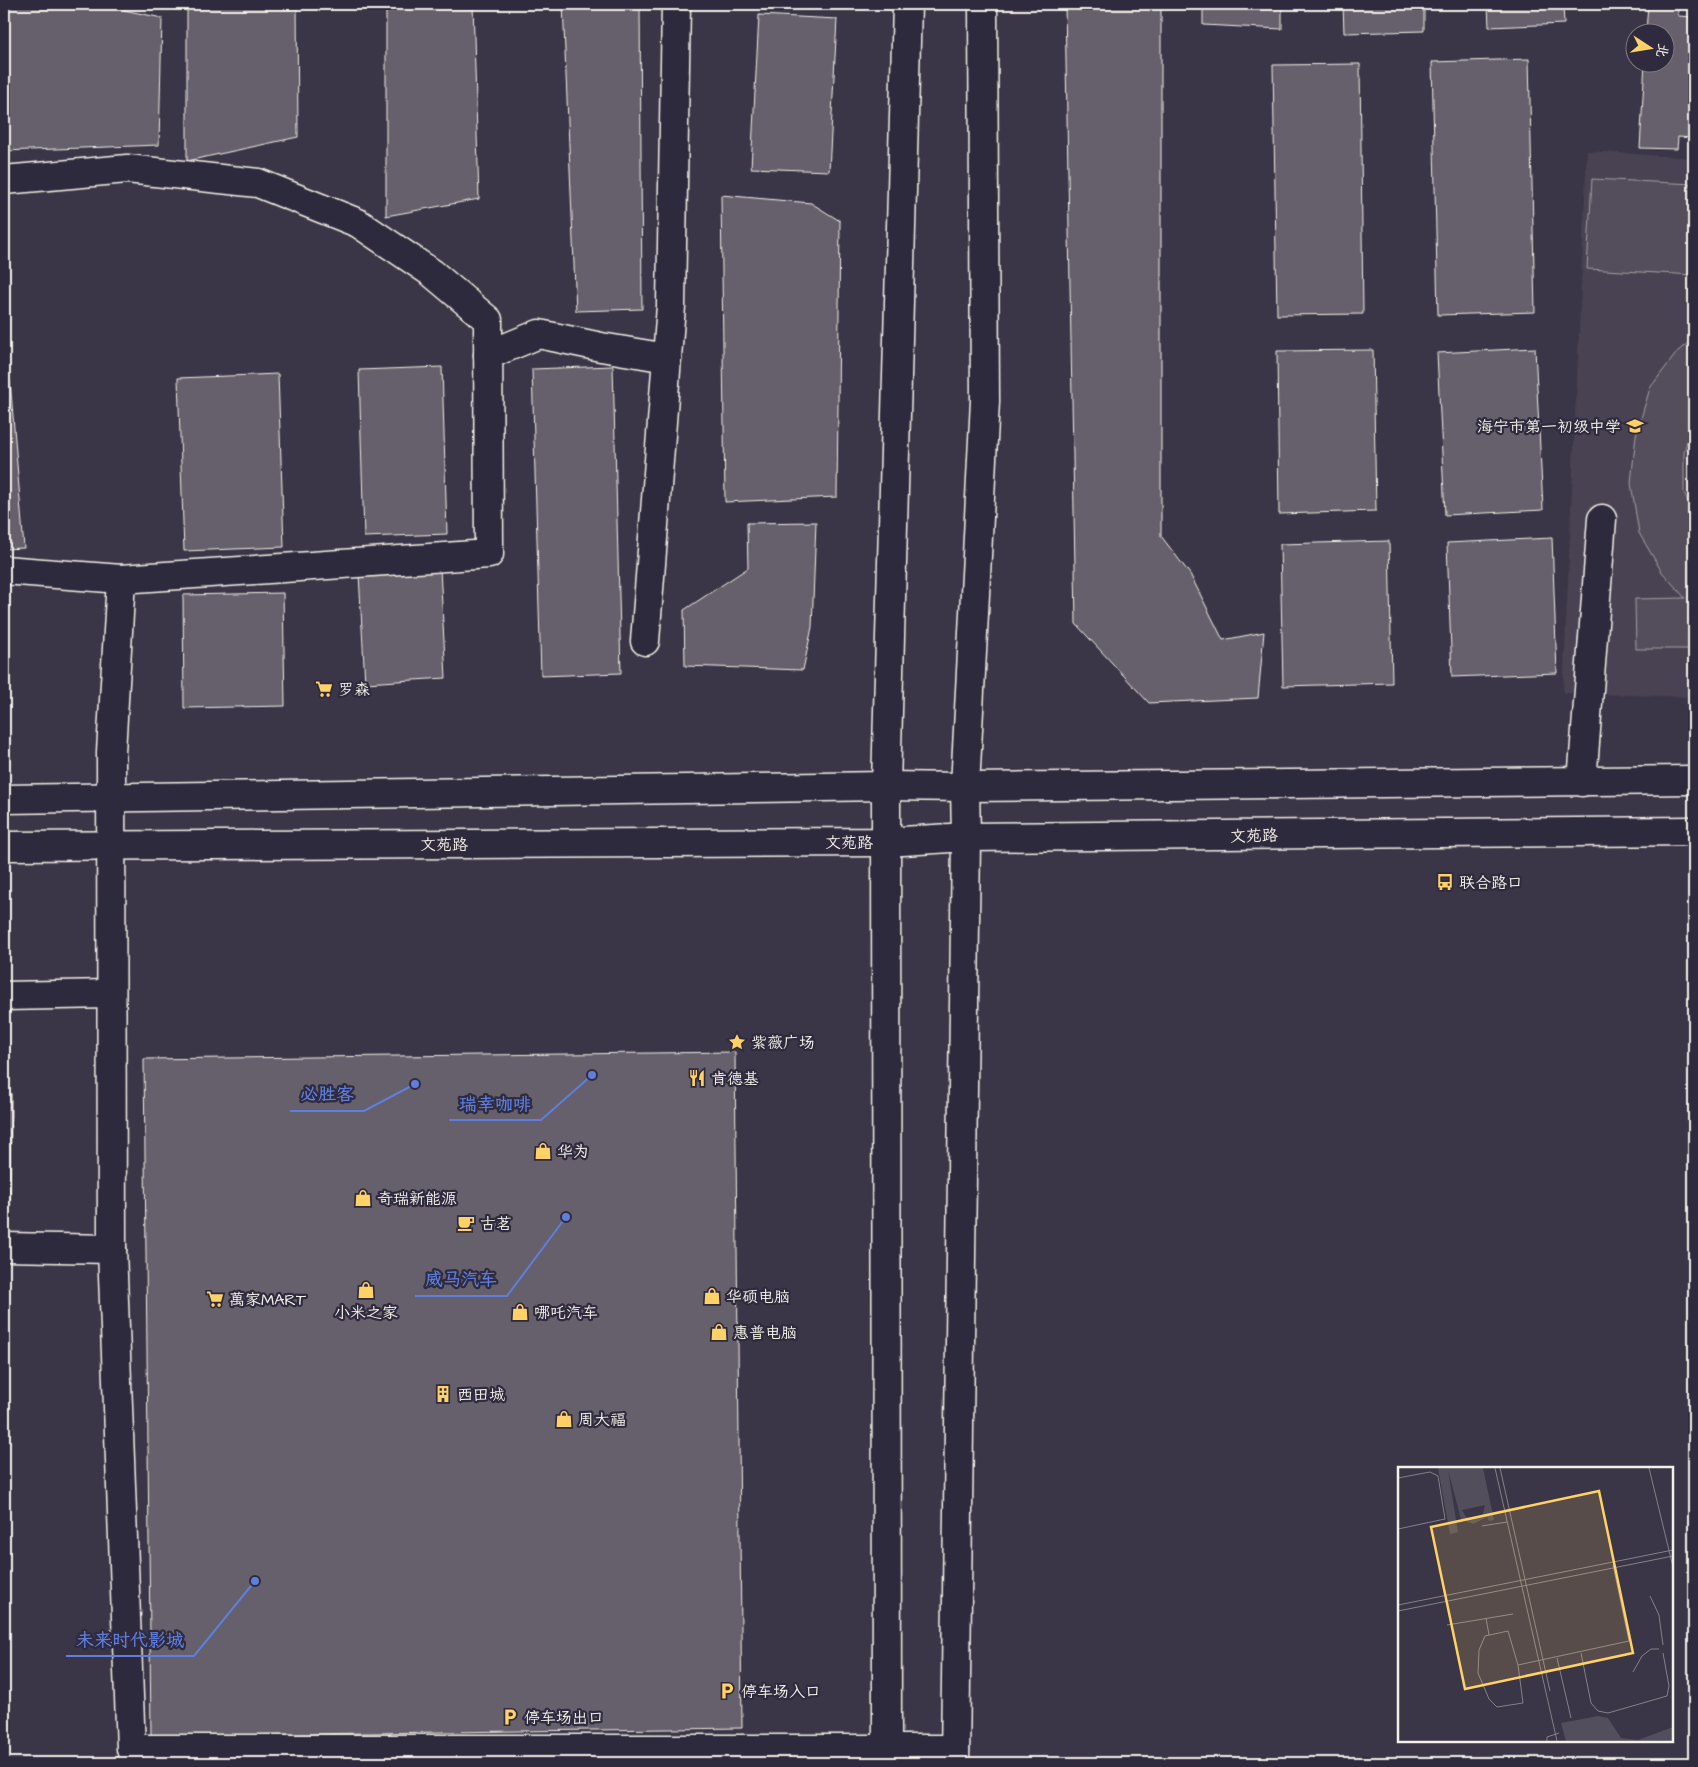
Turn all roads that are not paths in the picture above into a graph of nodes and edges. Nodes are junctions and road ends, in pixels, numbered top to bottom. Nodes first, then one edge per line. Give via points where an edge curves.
1 (676, 4) edge
2 (907, 4) edge
3 (983, 4) edge
4 (4, 180) edge
5 (488, 355) junction
6 (667, 358) junction
7 (1602, 519) dead end
8 (4, 570) edge
9 (122, 579) junction
10 (645, 641) dead end
11 (1694, 780) edge
12 (1582, 782) junction
13 (886, 786) junction
14 (965, 787) junction
15 (111, 798) junction
16 (4, 799) edge
17 (1694, 831) edge
18 (966, 837) junction
19 (887, 842) junction
20 (110, 845) junction
21 (4, 846) edge
22 (112, 994) junction
23 (4, 996) edge
24 (4, 1247) edge
25 (112, 1249) junction
26 (887, 1756) edge
27 (955, 1756) edge

1 - 6 main road via 671,306
2 - 13 main road
3 - 14 main road via 985,401
4 - 5 main road via 127,169 258,183 358,223 432,274 488,320
5 - 6 main road via 539,334
5 - 9 main road via 488,554
6 - 10 main road
7 - 12 main road
8 - 9 main road
9 - 15 main road
11 - 12 main road
12 - 14 main road
13 - 14 main road
13 - 15 main road
13 - 19 main road
14 - 18 main road
15 - 16 main road
15 - 20 main road
17 - 18 main road, 文苑路
18 - 19 main road, 文苑路
18 - 27 main road
19 - 20 main road, 文苑路
19 - 26 main road
20 - 21 main road, 文苑路
20 - 22 main road
22 - 23 main road
22 - 25 main road
24 - 25 main road
25 - 26 main road via 131,1748
26 - 27 main road

